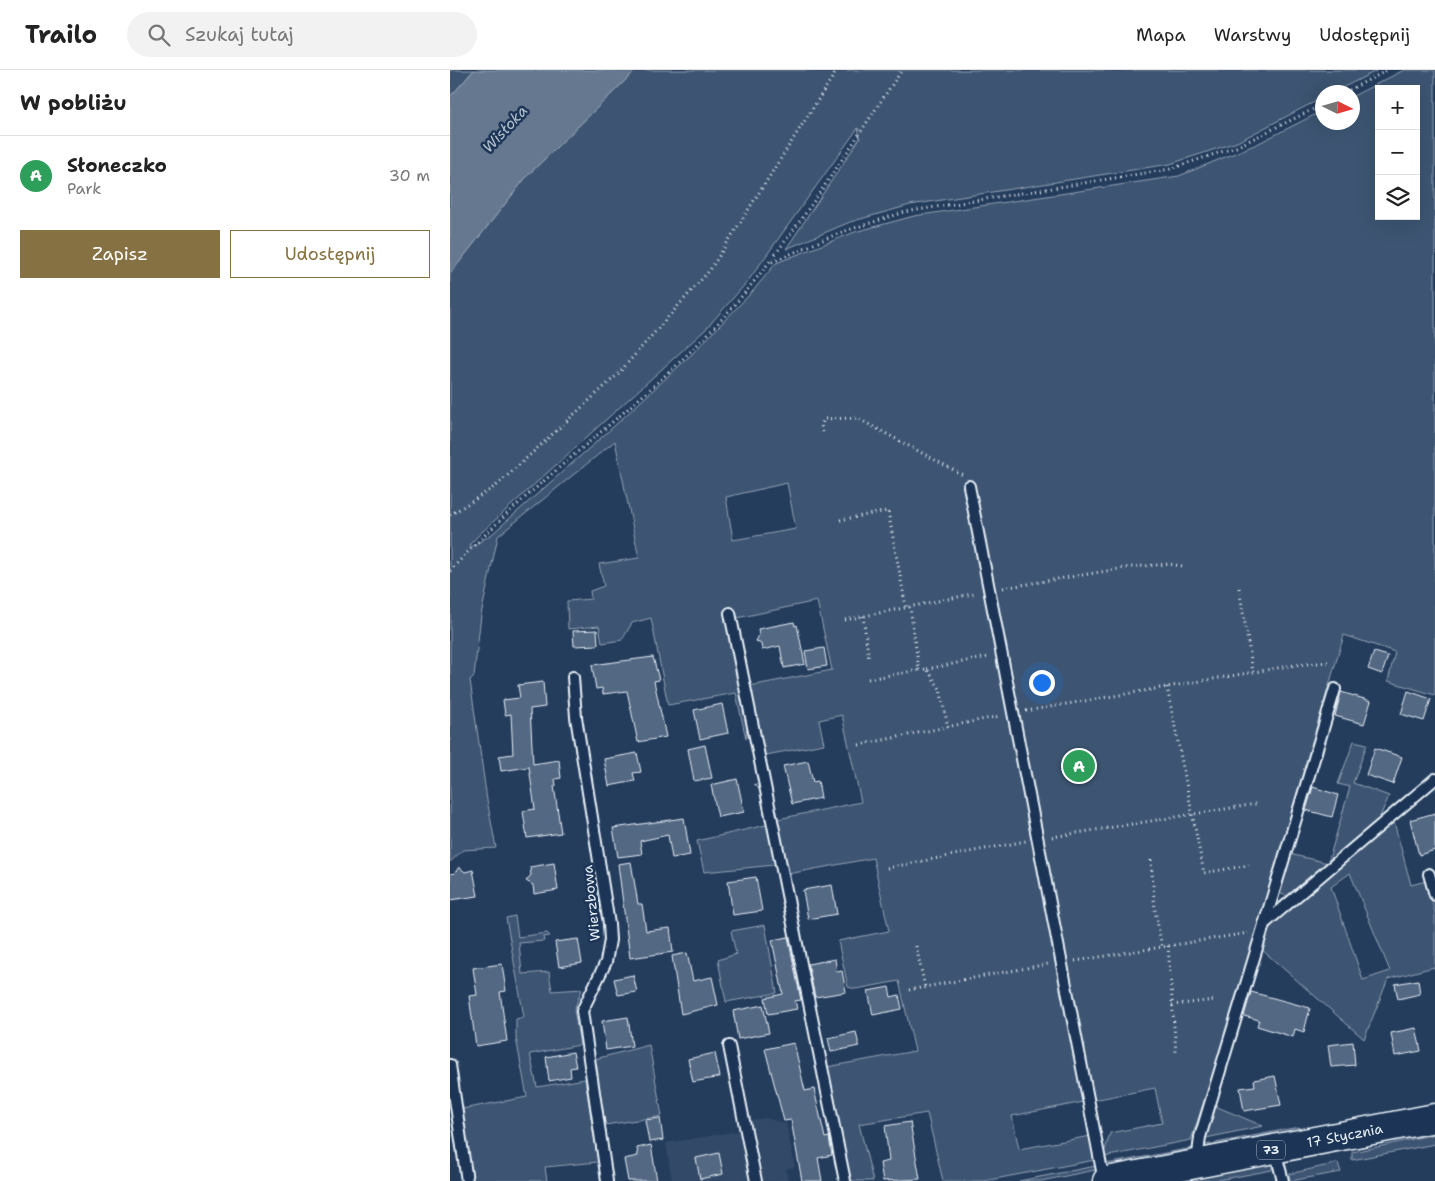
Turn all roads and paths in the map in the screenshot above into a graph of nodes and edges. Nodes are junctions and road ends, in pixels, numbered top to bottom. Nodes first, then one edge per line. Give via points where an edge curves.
1 (837, 70) edge
2 (902, 70) edge
3 (1388, 70) edge
4 (1359, 85) edge
5 (1315, 108) edge
6 (771, 262) junction
7 (823, 432) dead end
8 (969, 486) joint
9 (450, 515) edge
10 (840, 520) dead end
11 (1182, 566) dead end
12 (450, 571) edge
13 (1240, 588) dead end
14 (990, 591) junction
15 (908, 607) junction
16 (730, 613) dead end
17 (864, 616) junction
18 (845, 620) dead end
19 (1002, 654) junction
20 (869, 660) dead end
21 (1329, 662) dead end
22 (927, 669) junction
23 (919, 670) junction
24 (1253, 672) junction
25 (573, 677) dead end
26 (868, 679) dead end
27 (1167, 687) junction
28 (1334, 688) dead end
29 (1013, 713) junction
30 (948, 727) junction
31 (860, 745) dead end
32 (1435, 779) edge
33 (1256, 804) dead end
34 (1193, 814) junction
35 (1038, 839) junction
36 (1151, 860) dead end
37 (1249, 865) dead end
38 (886, 868) dead end
39 (1429, 874) dead end
40 (1435, 895) edge
41 (1264, 924) junction
42 (1248, 933) dead end
43 (916, 946) dead end
44 (1168, 946) junction
45 (1162, 947) junction
46 (1062, 962) junction
47 (925, 988) junction
48 (909, 990) dead end
49 (1215, 1000) dead end
50 (1172, 1005) junction
51 (729, 1046) dead end
52 (1176, 1052) dead end
53 (450, 1065) edge
54 (1435, 1118) edge
55 (1275, 1149) junction
56 (1197, 1164) junction
57 (467, 1181) edge
58 (607, 1181) edge
59 (756, 1181) edge
60 (845, 1181) edge
61 (1106, 1181) edge
62 (1283, 1181) edge

1 - 9 path via 710,270 616,376 496,486
2 - 6 path
3 - 4 path
5 - 6 path via 1236,147 1170,169 905,212 839,233
6 - 12 path via 691,351 502,518
7 - 8 path via 824,419 851,416 960,473
8 - 14 lane
10 - 15 path via 888,511
11 - 14 path via 1131,567
13 - 24 path
14 - 15 path
14 - 19 lane
15 - 17 path
15 - 23 path
16 - 60 lane
17 - 18 path
17 - 20 path
19 - 22 path
19 - 29 lane
21 - 24 path
22 - 23 path
22 - 30 path via 940,689
23 - 26 path
24 - 27 path
25 - 58 lane, Wierzbowa via 576,723 609,924 606,962 582,1011
27 - 29 path
27 - 34 path
28 - 41 lane
29 - 30 path
29 - 35 lane
30 - 31 path
32 - 41 lane
33 - 34 path
34 - 35 path
34 - 37 path via 1204,873
35 - 38 path
35 - 46 lane
36 - 45 path
39 - 40 lane
41 - 56 lane via 1200,1137
42 - 44 path
43 - 47 path
44 - 45 path
44 - 50 path
45 - 46 path
46 - 47 path
46 - 61 lane
47 - 48 path
49 - 50 path
50 - 52 path
51 - 59 lane
53 - 57 lane
54 - 55 main road, 17 Stycznia / 73
55 - 56 main road, 17 Stycznia / 73
55 - 62 lane
56 - 61 main road, 17 Stycznia / 73

